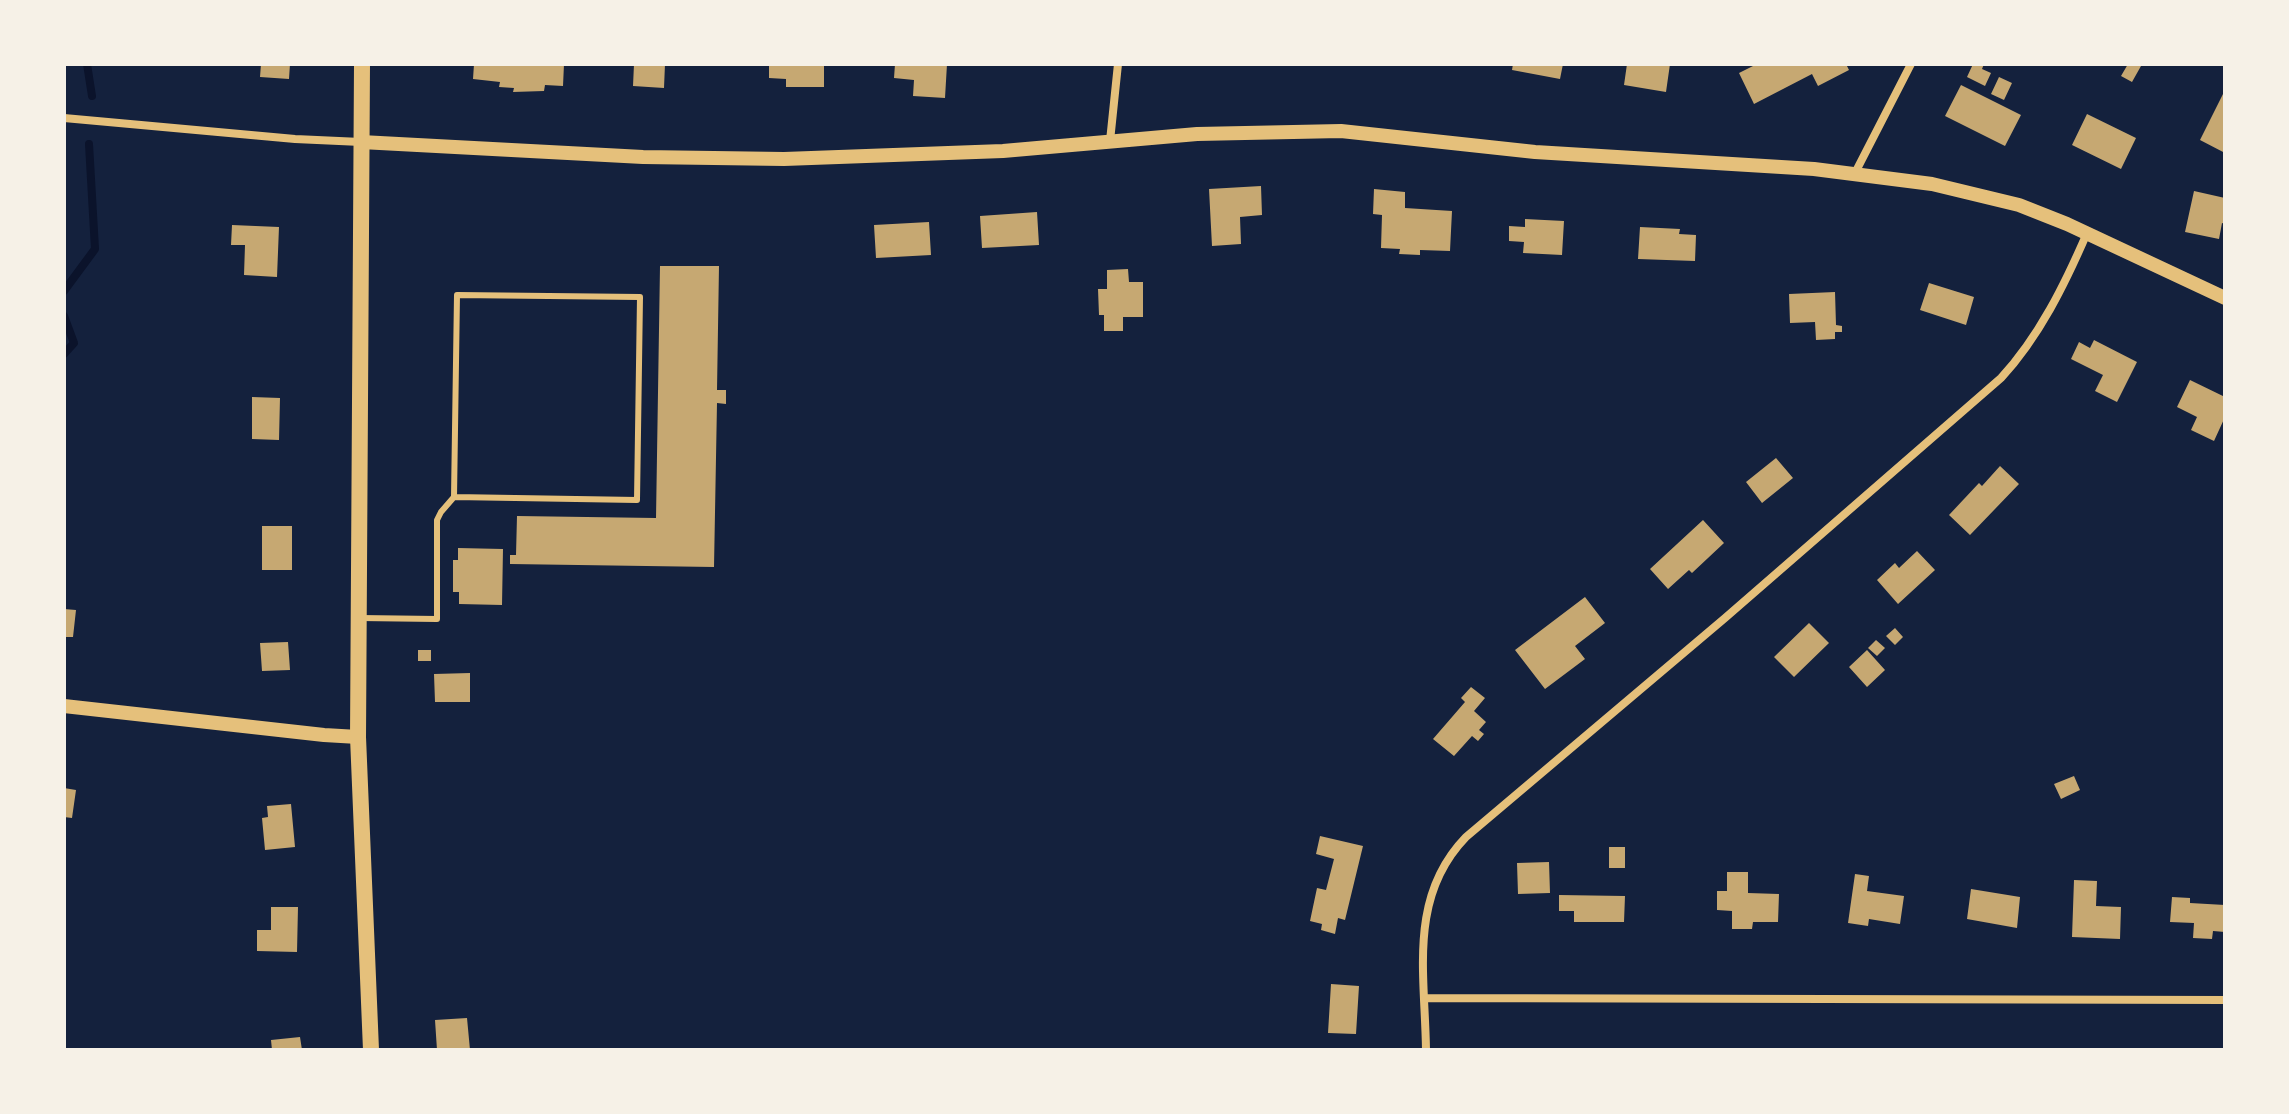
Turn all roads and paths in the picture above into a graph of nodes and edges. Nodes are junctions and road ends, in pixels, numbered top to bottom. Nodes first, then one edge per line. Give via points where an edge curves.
1 (362, 64) edge
2 (1118, 64) edge
3 (1911, 64) edge
4 (64, 118) edge
5 (1110, 141) junction
6 (361, 142) junction
7 (1855, 173) junction
8 (2087, 233) junction
9 (2225, 298) edge
10 (454, 497) junction
11 (357, 618) junction
12 (64, 706) edge
13 (358, 737) junction
14 (1425, 998) junction
15 (2225, 1000) edge
16 (371, 1050) edge
17 (1426, 1050) edge

1 - 6 main road
2 - 5 street
3 - 7 street
4 - 6 street
5 - 6 street via 1003,151 742,159
5 - 7 street via 1341,131 1535,152
6 - 11 main road
7 - 8 street via 1989,197
8 - 9 street
8 - 14 street via 2036,332 2001,378 1457,846 1441,868 1427,905
10 - 10 lane via 457,295 640,297 637,500
10 - 11 lane via 437,520 437,619
11 - 13 main road
12 - 13 street
13 - 16 main road
14 - 15 street
14 - 17 street

